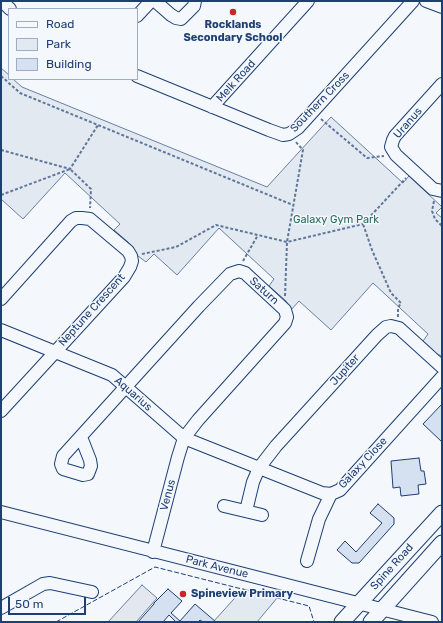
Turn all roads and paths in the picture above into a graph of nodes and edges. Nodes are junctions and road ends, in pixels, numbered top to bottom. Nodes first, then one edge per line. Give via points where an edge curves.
1 (151, 1) edge
2 (155, 1) edge
3 (195, 1) edge
4 (308, 1) edge
5 (413, 1) edge
6 (426, 1) edge
7 (442, 7) edge
8 (138, 15) edge
9 (1, 76) edge
10 (138, 76) edge
11 (442, 84) edge
12 (212, 107) junction
13 (313, 112) junction
14 (98, 125) junction
15 (289, 134) junction
16 (1, 150) edge
17 (396, 155) junction
18 (70, 169) junction
19 (412, 171) junction
20 (439, 193) edge
21 (1, 195) edge
22 (293, 205) junction
23 (90, 219) junction
24 (363, 224) junction
25 (442, 226) edge
26 (258, 235) junction
27 (287, 242) junction
28 (131, 256) junction
29 (239, 271) junction
30 (1, 299) edge
31 (284, 309) junction
32 (399, 328) junction
33 (1, 330) edge
34 (55, 352) junction
35 (442, 367) edge
36 (442, 377) edge
37 (126, 386) junction
38 (1, 411) edge
39 (81, 437) dead end
40 (184, 438) junction
41 (259, 468) junction
42 (330, 494) junction
43 (224, 506) dead end
44 (246, 511) junction
45 (1, 512) edge
46 (442, 513) edge
47 (262, 515) dead end
48 (442, 543) edge
49 (153, 552) junction
50 (308, 561) dead end
51 (92, 592) dead end
52 (359, 603) junction
53 (1, 608) edge
54 (382, 609) junction
55 (342, 622) edge
56 (371, 622) edge
57 (432, 622) edge

1 - 8 street
2 - 3 street via 170,15 181,19 194,6
4 - 12 street, Melk Road
5 - 13 street, Southern Cross
6 - 7 street
9 - 14 path via 20,93
10 - 12 street, Southern Cross
11 - 17 street, Uranus via 393,140 391,147
12 - 15 street, Southern Cross via 278,134
13 - 15 street, Southern Cross
13 - 17 path via 367,158
14 - 18 path
14 - 22 path
15 - 22 path via 303,150
16 - 18 path
17 - 19 street, Uranus
18 - 21 path
18 - 23 path via 91,189
19 - 20 street, Uranus
19 - 24 path
20 - 25 path via 432,211
22 - 27 path
23 - 28 street
23 - 30 street via 76,218 71,221
24 - 27 path
24 - 32 path via 391,293 401,304 398,308
26 - 27 path
26 - 28 path via 216,225 176,247
26 - 29 path via 245,255
27 - 31 path
28 - 34 street, Neptune Crescent via 132,261 124,277
29 - 31 street, Saturn via 245,273
29 - 37 street, Saturn via 232,272 226,277
31 - 40 street, Saturn via 287,315 285,323
32 - 35 street
32 - 41 street, Jupiter via 388,326 381,331
33 - 34 street, Aquarius
34 - 37 street, Aquarius via 112,375
34 - 38 street, Neptune Crescent
36 - 42 street, Galaxy Close via 340,490
37 - 39 street, Saturn
37 - 40 street, Aquarius
40 - 41 street, Aquarius
40 - 49 street, Venus
41 - 42 street, Aquarius
41 - 44 street
42 - 50 street, Galaxy Close via 319,519
43 - 44 street
44 - 47 street
45 - 49 street, Park Avenue
46 - 52 main road, Spine Road
48 - 54 main road, Spine Road
49 - 52 street, Park Avenue
51 - 53 street via 50,583 43,584
52 - 54 street, Park Avenue
52 - 55 main road, Spine Road
54 - 56 main road, Spine Road
54 - 57 street, Park Avenue

